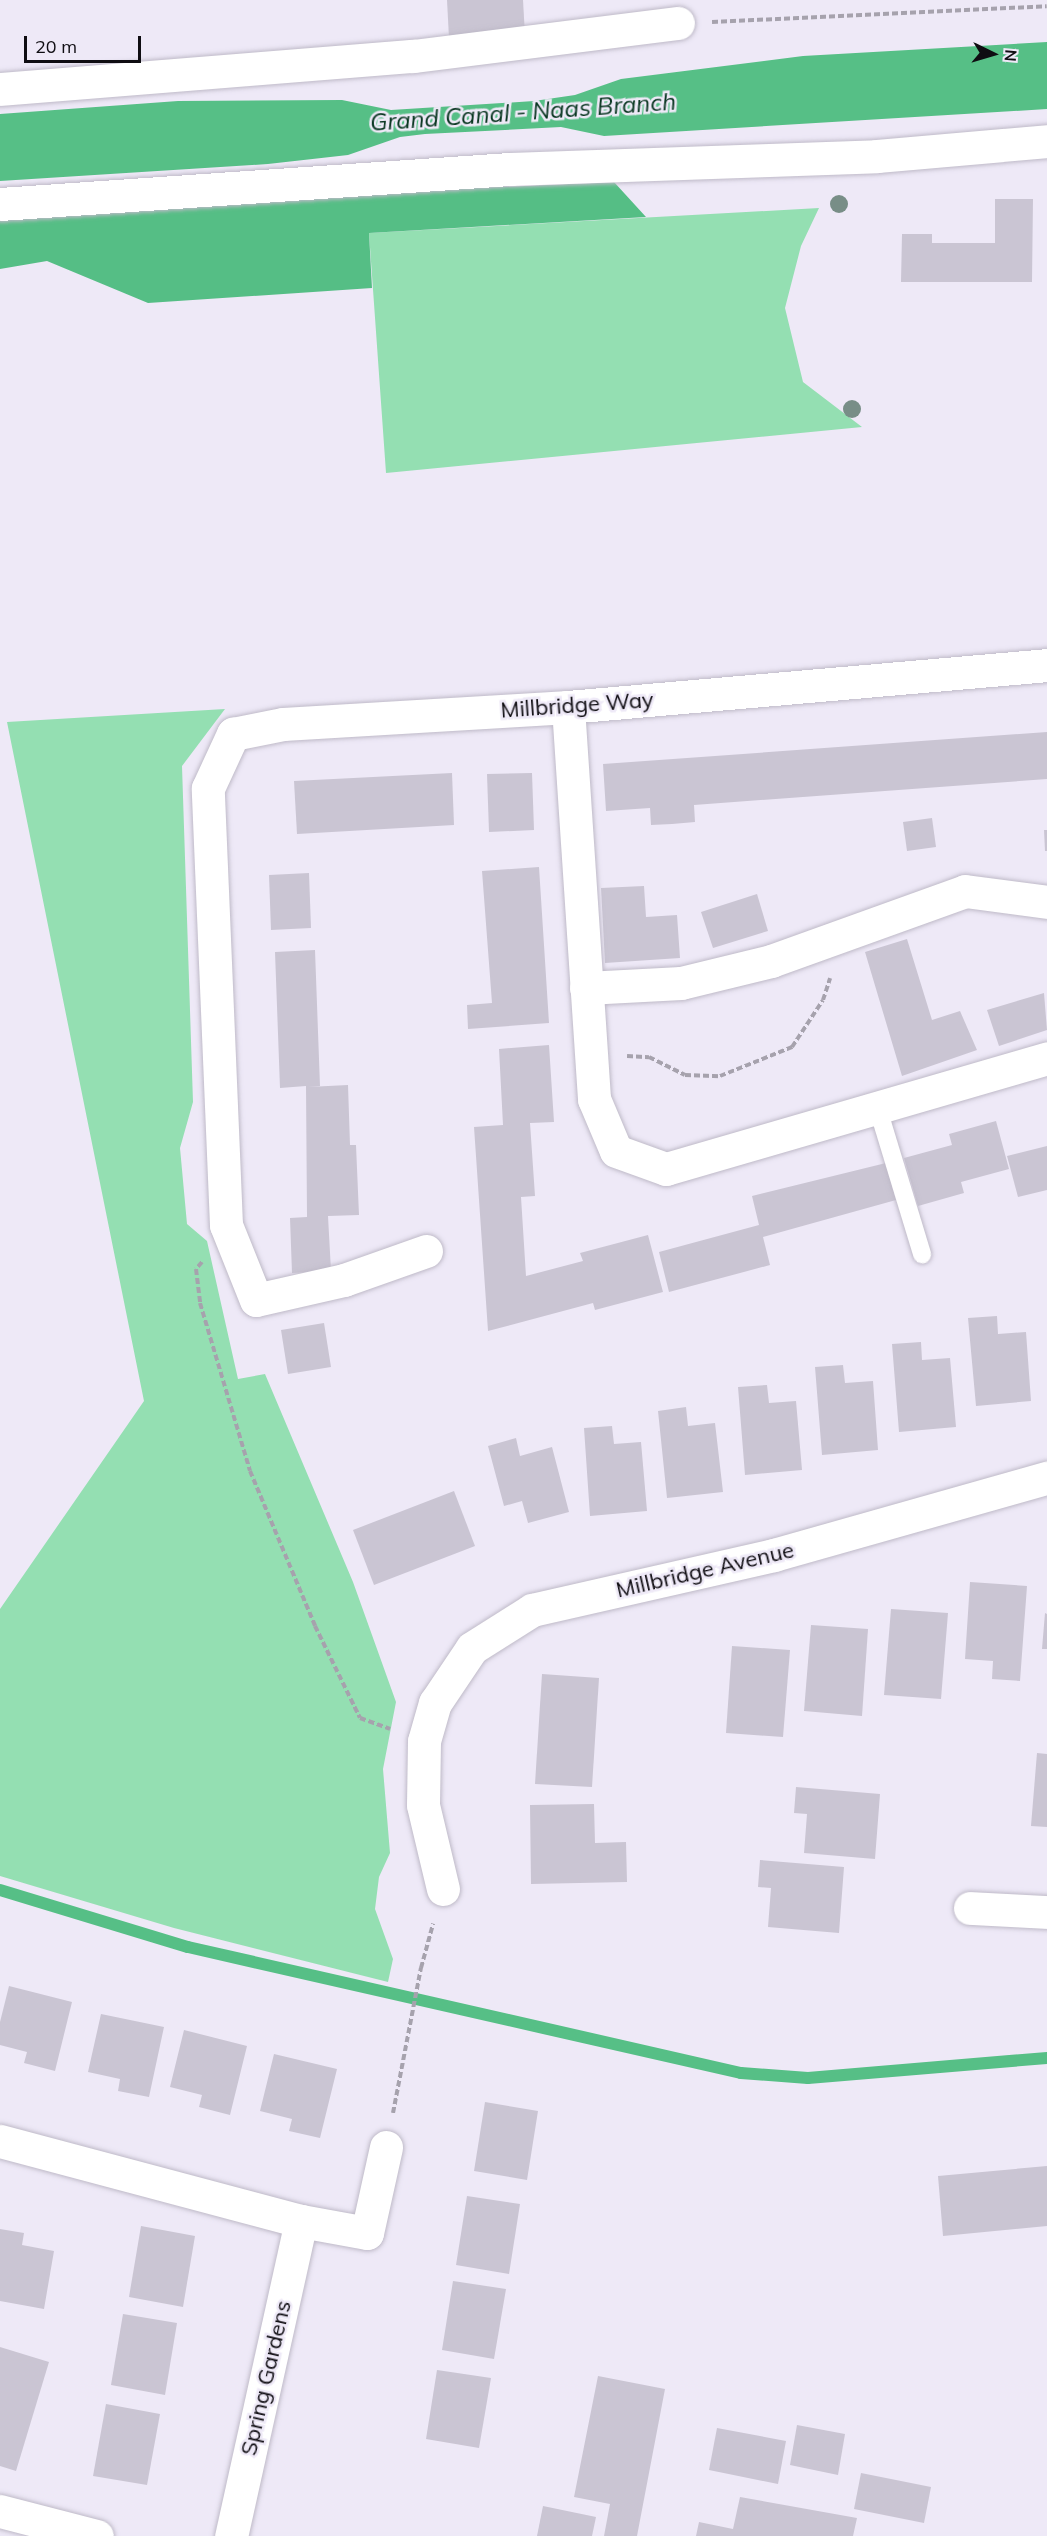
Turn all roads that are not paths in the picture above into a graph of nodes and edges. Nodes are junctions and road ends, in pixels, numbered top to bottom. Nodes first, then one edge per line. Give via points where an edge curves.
1 (678, 23) road end
2 (0, 89) edge
3 (1047, 141) edge
4 (0, 204) edge
5 (1047, 665) edge
6 (568, 707) junction
7 (1047, 902) edge
8 (586, 988) junction
9 (1047, 1058) edge
10 (878, 1109) junction
11 (426, 1251) dead end
12 (922, 1254) dead end
13 (1047, 1478) edge
14 (443, 1889) road end
15 (970, 1908) dead end
16 (1047, 1912) edge
17 (0, 2141) edge
18 (386, 2146) road end
19 (301, 2221) junction
20 (0, 2511) edge
21 (97, 2536) edge
22 (231, 2536) edge

1 - 2 street via 413,56
3 - 4 street via 877,156 510,169
5 - 6 street, Millbridge Way
6 - 8 street
6 - 11 street, Millbridge Way via 283,724 233,734 208,788 226,1225 256,1300 344,1280
7 - 8 street via 965,891 771,961 681,983
8 - 10 street via 594,1099 616,1151 666,1169
9 - 10 street
10 - 12 lane
13 - 14 street, Millbridge Avenue via 774,1555 532,1610 472,1648 435,1703 424,1741 423,1805
15 - 16 street
17 - 19 street
18 - 19 street via 367,2233
19 - 22 street, Spring Gardens
20 - 21 street

